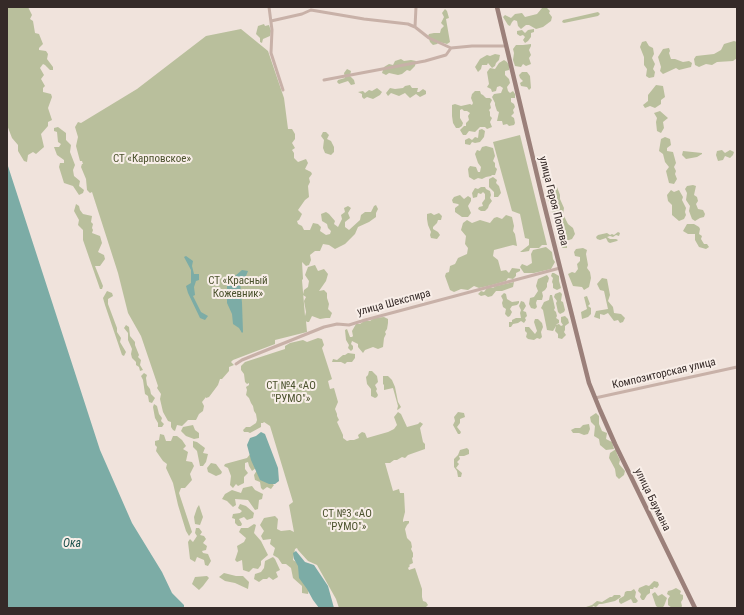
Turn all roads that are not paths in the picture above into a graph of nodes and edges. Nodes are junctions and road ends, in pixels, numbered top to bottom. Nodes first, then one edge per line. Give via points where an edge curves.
1 (269, 7) edge
2 (416, 7) edge
3 (497, 7) edge
4 (311, 9) edge
5 (271, 21) junction
6 (415, 26) junction
7 (506, 46) junction
8 (451, 48) junction
9 (324, 80) dead end
10 (283, 90) dead end
11 (560, 268) junction
12 (236, 364) dead end
13 (737, 366) edge
14 (595, 398) junction
15 (694, 608) edge

1 - 5 street
2 - 6 street
3 - 7 street, улица Героя Попова
4 - 5 street via 302,14
4 - 6 street
5 - 10 street via 271,53
6 - 8 street via 429,38
7 - 8 street
7 - 11 street, улица Героя Попова
8 - 9 street via 446,56
11 - 12 street, улица Шекспира via 349,325 324,327
11 - 14 street, улица Героя Попова
13 - 14 street, Композиторская улица
14 - 15 street, улица Баумана

